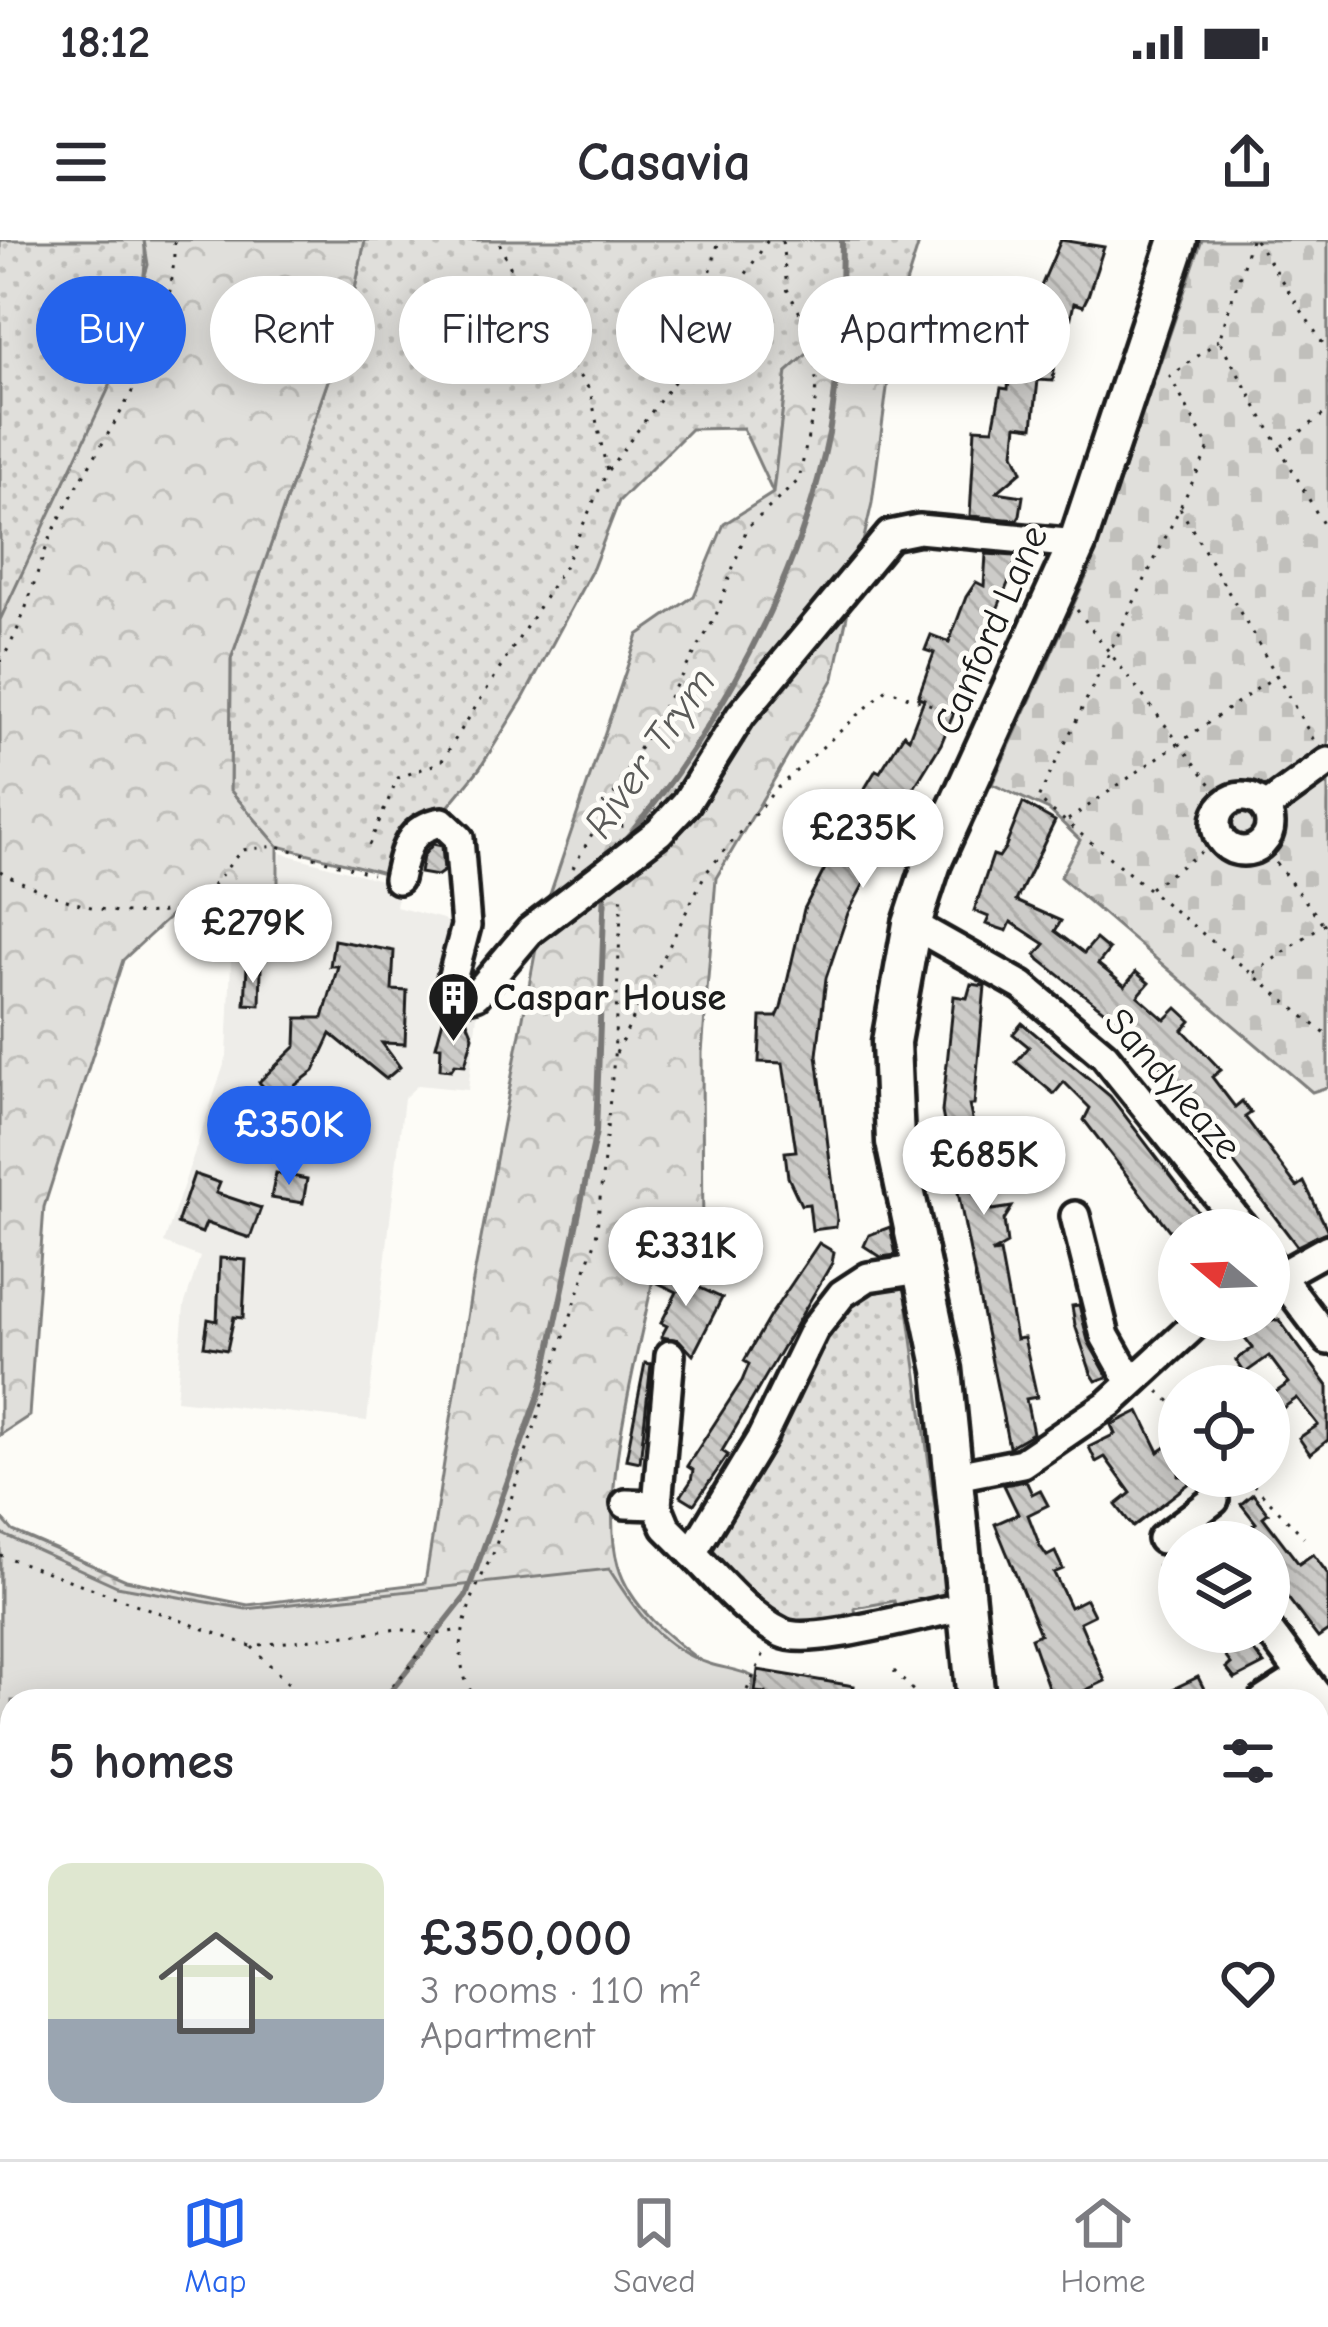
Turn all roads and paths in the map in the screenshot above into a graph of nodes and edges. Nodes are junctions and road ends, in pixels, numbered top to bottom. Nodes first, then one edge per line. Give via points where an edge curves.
1 (174, 240) edge
2 (498, 240) edge
3 (719, 240) edge
4 (768, 240) edge
5 (782, 240) edge
6 (1178, 240) edge
7 (1253, 240) edge
8 (709, 276) edge
9 (744, 276) edge
10 (1219, 340) junction
11 (1328, 351) edge
12 (672, 384) edge
13 (1328, 411) edge
14 (1279, 448) junction
15 (607, 472) junction
16 (1179, 506) junction
17 (1328, 533) edge
18 (1077, 544) junction
19 (1058, 594) junction
20 (1110, 650) junction
21 (0, 662) edge
22 (1277, 676) junction
23 (994, 728) junction
24 (1179, 741) junction
25 (1328, 762) edge
26 (619, 785) junction
27 (1225, 803) junction
28 (1265, 808) junction
29 (1066, 821) junction
30 (1220, 839) junction
31 (1261, 844) junction
32 (369, 845) dead end
33 (604, 870) junction
34 (0, 871) edge
35 (398, 879) joint
36 (1149, 890) junction
37 (912, 924) junction
38 (1327, 925) edge
39 (1253, 974) junction
40 (1328, 1036) edge
41 (614, 1058) junction
42 (1228, 1209) edge
43 (1075, 1216) dead end
44 (1328, 1249) edge
45 (1290, 1266) edge
46 (921, 1269) junction
47 (1290, 1294) edge
48 (1328, 1340) edge
49 (1177, 1341) edge
50 (670, 1355) dead end
51 (1135, 1377) junction
52 (1158, 1395) edge
53 (956, 1476) junction
54 (1265, 1497) edge
55 (1214, 1500) dead end
56 (626, 1504) dead end
57 (657, 1505) junction
58 (1201, 1521) edge
59 (1304, 1537) dead end
60 (692, 1553) junction
61 (0, 1555) edge
62 (964, 1607) junction
63 (462, 1630) junction
64 (433, 1635) junction
65 (251, 1646) junction
66 (1286, 1653) edge
67 (757, 1669) dead end
68 (894, 1670) dead end
69 (1302, 1676) junction
70 (294, 1689) edge
71 (387, 1689) edge
72 (467, 1689) edge
73 (748, 1689) edge
74 (912, 1689) edge
75 (974, 1689) edge
76 (1282, 1689) edge
77 (1312, 1689) edge

1 - 21 path via 170,307 139,382 54,528
2 - 15 path via 531,313 590,390
3 - 8 path
4 - 9 path
5 - 26 path via 788,289 818,345 799,480 747,528 715,618
6 - 18 main road, Canford Lane
7 - 10 path
7 - 11 path
10 - 14 path
10 - 16 path via 1170,376 1209,448
12 - 15 path
13 - 14 path
14 - 17 path
15 - 32 path via 564,567 441,762 398,778
16 - 20 path
16 - 22 path
18 - 19 main road, Canford Lane
18 - 33 street via 919,529 890,535 741,715 686,803
19 - 20 path
19 - 23 main road, Canford Lane
20 - 24 path
20 - 29 path via 1038,799
22 - 24 path
22 - 25 path
23 - 37 main road, Canford Lane
23 - 41 path via 887,688 776,789 705,874
24 - 27 path
24 - 29 path
25 - 28 street
26 - 33 path
26 - 33 path via 566,884
27 - 28 street via 1250,797
27 - 30 street via 1215,824
28 - 31 street via 1270,823
29 - 36 path
30 - 31 street via 1234,850
30 - 36 path
31 - 38 path
33 - 35 street via 530,931 476,995 458,999 452,966 466,926 459,838 442,822 416,832
33 - 41 path
34 - 35 path via 34,890 149,914 193,904 242,850 278,846
36 - 39 path
37 - 42 street, Sandyleaze via 1022,986 1104,1055
37 - 46 main road, Canford Lane via 891,1042 895,1142
38 - 39 path
39 - 40 path
41 - 63 path via 596,1239
43 - 51 street via 1105,1336
44 - 45 street
46 - 53 main road, Canford Lane
46 - 60 street via 868,1277 842,1294 814,1330 762,1438
47 - 48 street
49 - 51 street
50 - 57 street
51 - 52 path
51 - 53 street via 1022,1463
53 - 62 main road, Canford Lane
54 - 59 path
55 - 58 street
56 - 57 street
57 - 60 street
60 - 62 street via 795,1638
61 - 65 path
62 - 75 main road, Canford Lane
63 - 64 path
63 - 72 path
64 - 65 path via 399,1629
64 - 71 path
65 - 70 path
66 - 69 street
67 - 73 path
68 - 74 path
69 - 76 street
69 - 77 street

